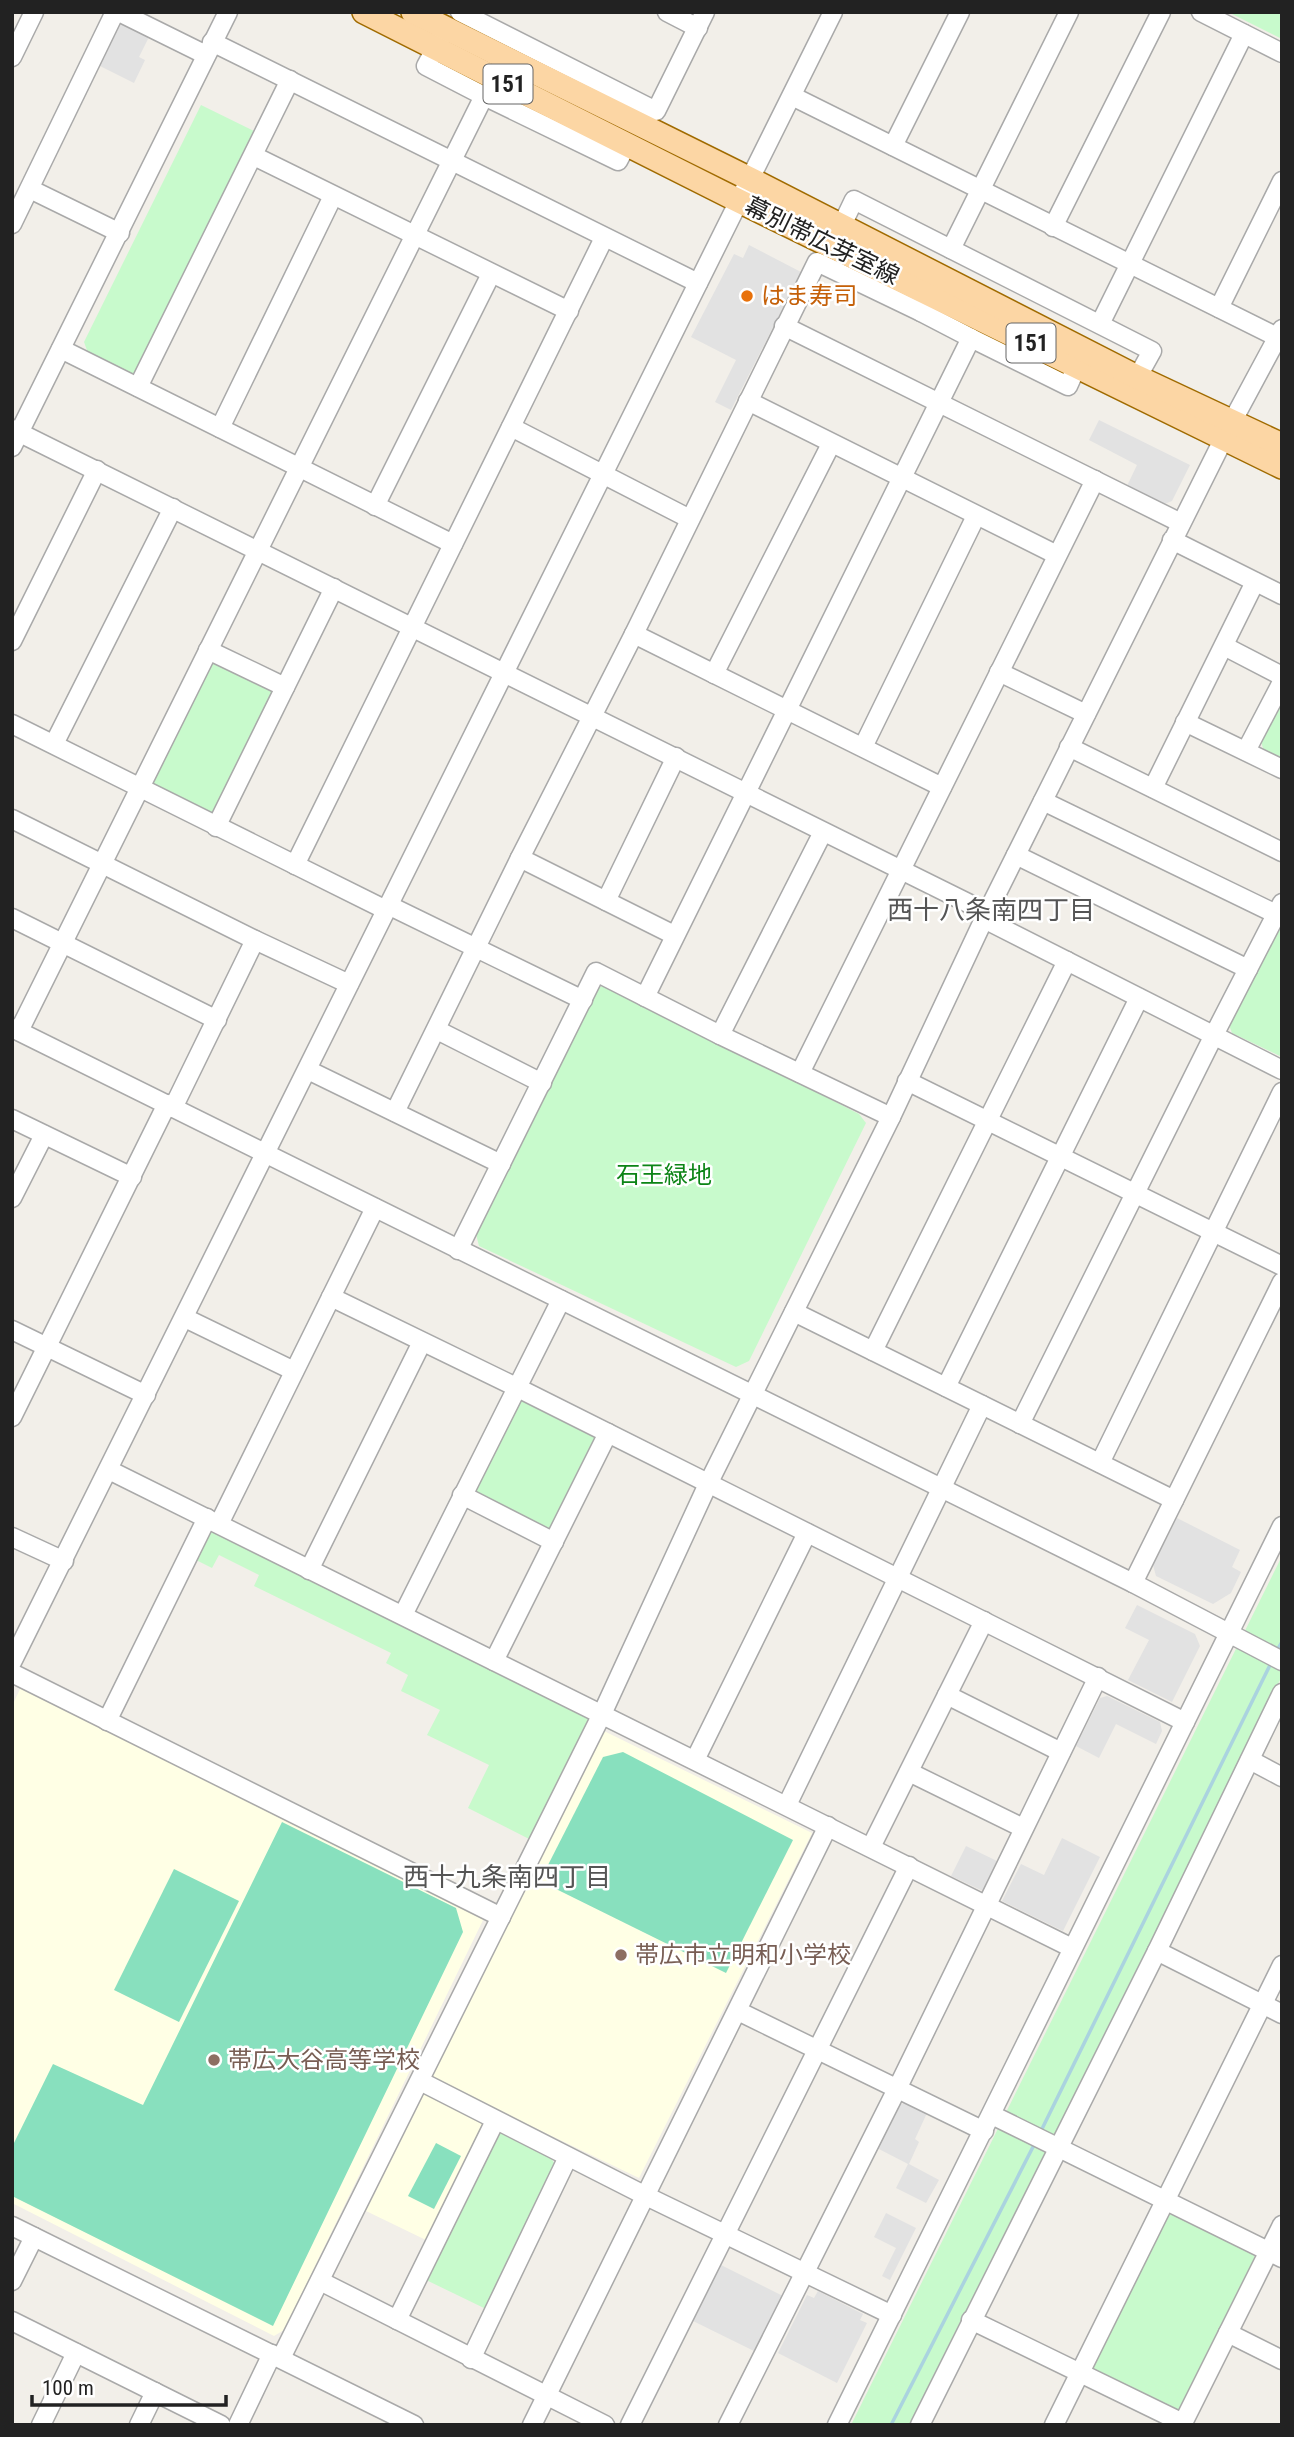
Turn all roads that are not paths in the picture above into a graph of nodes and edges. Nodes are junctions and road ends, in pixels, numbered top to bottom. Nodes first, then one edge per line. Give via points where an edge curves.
1 (34, 12) edge
2 (117, 12) edge
3 (228, 12) edge
4 (364, 12) edge
5 (413, 12) edge
6 (667, 12) edge
7 (833, 12) edge
8 (960, 12) edge
9 (1069, 12) edge
10 (1161, 12) edge
11 (1201, 12) edge
12 (701, 20) edge
13 (455, 23) edge
14 (1244, 34) junction
15 (209, 49) junction
16 (1282, 53) edge
17 (12, 57) edge
18 (289, 80) junction
19 (484, 96) junction
20 (792, 96) junction
21 (589, 100) junction
22 (627, 144) junction
23 (893, 146) junction
24 (254, 156) junction
25 (453, 161) junction
26 (750, 178) junction
27 (1282, 181) edge
28 (30, 189) junction
29 (981, 190) junction
30 (333, 196) junction
31 (739, 201) junction
32 (12, 224) edge
33 (842, 225) junction
34 (1053, 227) junction
35 (120, 233) junction
36 (414, 236) junction
37 (604, 237) junction
38 (951, 249) junction
39 (1129, 264) junction
40 (491, 274) junction
41 (698, 283) junction
42 (931, 295) junction
43 (1219, 308) junction
44 (569, 311) junction
45 (1100, 324) junction
46 (784, 326) junction
47 (1280, 333) edge
48 (971, 338) junction
49 (61, 349) junction
50 (1077, 366) junction
51 (1133, 385) junction
52 (138, 387) junction
53 (748, 401) junction
54 (938, 402) junction
55 (511, 427) junction
56 (220, 428) junction
57 (1228, 430) junction
58 (15, 436) edge
59 (831, 444) junction
60 (1282, 445) edge
61 (1282, 467) edge
62 (299, 468) junction
63 (97, 470) junction
64 (603, 474) junction
65 (902, 478) junction
66 (1095, 480) junction
67 (375, 506) junction
68 (173, 508) junction
69 (976, 516) junction
70 (690, 519) junction
71 (1181, 523) junction
72 (1172, 540) junction
73 (453, 544) junction
74 (259, 550) junction
75 (1057, 555) junction
76 (1255, 582) junction
77 (334, 589) junction
78 (1282, 595) edge
79 (412, 628) junction
80 (634, 634) junction
81 (12, 641) edge
82 (1224, 646) junction
83 (208, 650) junction
84 (999, 672) junction
85 (505, 673) junction
86 (714, 674) junction
87 (1282, 676) edge
88 (1282, 682) edge
89 (285, 687) junction
90 (786, 711) junction
91 (1086, 714) junction
92 (592, 717) junction
93 (1185, 722) junction
94 (12, 724) edge
95 (54, 744) junction
96 (863, 747) junction
97 (1069, 747) junction
98 (1246, 751) junction
99 (676, 757) junction
100 (1282, 769) edge
101 (140, 787) junction
102 (942, 787) junction
103 (1153, 788) junction
104 (747, 793) junction
105 (1043, 801) junction
106 (12, 819) edge
107 (216, 827) junction
108 (823, 832) junction
109 (1282, 852) edge
110 (1016, 855) junction
111 (520, 859) junction
112 (102, 863) junction
113 (295, 865) junction
114 (902, 870) junction
115 (606, 901) junction
116 (387, 908) junction
117 (1279, 909) edge
118 (986, 916) junction
119 (12, 918) edge
120 (674, 935) junction
121 (255, 940) junction
122 (61, 944) junction
123 (476, 948) junction
124 (1067, 961) junction
125 (1248, 969) junction
126 (349, 984) junction
127 (645, 997) junction
128 (1139, 998) junction
129 (583, 1000) junction
130 (217, 1020) junction
131 (15, 1030) edge
132 (437, 1030) junction
133 (720, 1035) junction
134 (1214, 1035) junction
135 (308, 1070) junction
136 (1282, 1070) edge
137 (800, 1073) junction
138 (907, 1082) junction
139 (542, 1083) junction
140 (1282, 1092) edge
141 (170, 1106) junction
142 (395, 1112) junction
143 (891, 1117) junction
144 (12, 1119) edge
145 (987, 1122) junction
146 (44, 1135) junction
147 (265, 1153) junction
148 (1060, 1158) junction
149 (501, 1164) junction
150 (132, 1177) junction
151 (1134, 1194) junction
152 (12, 1198) edge
153 (375, 1208) junction
154 (1213, 1233) junction
155 (458, 1250) junction
156 (1282, 1266) edge
157 (1282, 1282) edge
158 (331, 1297) junction
159 (561, 1300) junction
160 (794, 1312) junction
161 (185, 1318) junction
162 (12, 1330) edge
163 (422, 1342) junction
164 (47, 1347) junction
165 (873, 1351) junction
166 (293, 1371) junction
167 (516, 1387) junction
168 (946, 1387) junction
169 (146, 1395) junction
170 (752, 1395) junction
171 (982, 1405) junction
172 (12, 1417) edge
173 (1020, 1424) junction
174 (608, 1433) junction
175 (1100, 1463) junction
176 (109, 1469) junction
177 (708, 1484) junction
178 (942, 1491) junction
179 (462, 1495) junction
180 (1174, 1500) junction
181 (213, 1521) junction
182 (1282, 1526) edge
183 (807, 1533) junction
184 (12, 1537) edge
185 (554, 1542) junction
186 (64, 1562) junction
187 (309, 1570) junction
188 (898, 1578) junction
189 (1133, 1583) junction
190 (403, 1615) junction
191 (984, 1621) junction
192 (1229, 1633) junction
193 (12, 1661) edge
194 (495, 1661) junction
195 (1282, 1661) edge
196 (12, 1674) edge
197 (1098, 1677) junction
198 (1282, 1693) edge
199 (947, 1696) junction
200 (602, 1714) junction
201 (107, 1721) junction
202 (1185, 1722) junction
203 (1061, 1752) junction
204 (695, 1760) junction
205 (1250, 1760) junction
206 (909, 1772) junction
207 (1282, 1777) edge
208 (787, 1805) junction
209 (828, 1826) junction
210 (1023, 1828) junction
211 (871, 1847) junction
212 (909, 1866) junction
213 (985, 1905) junction
214 (501, 1916) junction
215 (1072, 1948) junction
216 (1157, 1951) junction
217 (1282, 1965) edge
218 (1263, 2005) junction
219 (738, 2011) junction
220 (1282, 2014) edge
221 (818, 2050) junction
222 (420, 2081) junction
223 (897, 2089) junction
224 (992, 2115) junction
225 (495, 2121) junction
226 (984, 2131) junction
227 (1058, 2146) junction
228 (568, 2157) junction
229 (646, 2196) junction
230 (1165, 2202) junction
231 (1282, 2225) edge
232 (12, 2226) edge
233 (726, 2234) junction
234 (33, 2237) junction
235 (1275, 2255) edge
236 (804, 2273) junction
237 (12, 2281) edge
238 (320, 2281) junction
239 (891, 2315) junction
240 (397, 2320) junction
241 (971, 2320) junction
242 (12, 2322) edge
243 (1228, 2333) junction
244 (76, 2353) junction
245 (277, 2356) junction
246 (471, 2359) junction
247 (1282, 2360) edge
248 (1079, 2373) junction
249 (155, 2392) junction
250 (546, 2397) junction
251 (1183, 2424) edge
252 (41, 2425) edge
253 (139, 2425) edge
254 (221, 2425) edge
255 (238, 2425) edge
256 (414, 2425) edge
257 (533, 2425) edge
258 (605, 2425) edge
259 (630, 2425) edge
260 (728, 2425) edge
261 (837, 2425) edge
262 (920, 2425) edge
263 (1054, 2425) edge

1 - 17 street
2 - 15 street
2 - 28 street
3 - 15 street
4 - 13 main road, 幕別帯広芽室線 / 151
5 - 13 main road, 幕別帯広芽室線 / 151
6 - 12 street
7 - 20 street
8 - 23 street
9 - 29 street
10 - 34 street
11 - 14 street
12 - 21 street via 656,111
13 - 19 street via 426,66
13 - 21 main road, 幕別帯広芽室線 / 151
13 - 21 street
14 - 16 street
14 - 39 street
15 - 18 street
15 - 35 street
18 - 24 street
18 - 25 street
19 - 22 street via 618,161
19 - 25 street
20 - 23 street
20 - 26 street
21 - 22 main road, 幕別帯広芽室線 / 151
21 - 26 main road, 幕別帯広芽室線 / 151
22 - 31 main road, 幕別帯広芽室線 / 151
23 - 29 street
24 - 30 street
24 - 52 street
25 - 36 street
25 - 37 street
26 - 31 street
26 - 33 main road, 幕別帯広芽室線 / 151
27 - 43 street
28 - 32 street
28 - 35 street
29 - 34 street
29 - 38 street
30 - 36 street
30 - 56 street
31 - 41 street
31 - 42 main road, 幕別帯広芽室線 / 151
33 - 38 street via 854,200
33 - 42 main road, 幕別帯広芽室線 / 151
34 - 39 street
35 - 49 street
36 - 40 street
36 - 62 street
37 - 41 street
37 - 44 street
38 - 45 street
39 - 43 street
39 - 45 street
40 - 44 street
40 - 67 street
41 - 64 street
42 - 46 street via 817,262
42 - 48 street
42 - 50 main road, 幕別帯広芽室線 / 151
42 - 51 main road, 幕別帯広芽室線 / 151
43 - 47 street
44 - 55 street
45 - 51 street via 1152,351
46 - 53 street
46 - 54 street
47 - 57 street
48 - 50 street via 1068,386
48 - 54 street
49 - 52 street
49 - 58 street
50 - 51 main road, 幕別帯広芽室線 / 151
51 - 57 main road, 幕別帯広芽室線 / 151
52 - 56 street
53 - 59 street
53 - 70 street
54 - 65 street
54 - 66 street
55 - 64 street
55 - 73 street
56 - 62 street
57 - 60 main road, 幕別帯広芽室線 / 151
57 - 61 main road, 幕別帯広芽室線 / 151
57 - 71 street
58 - 63 street
59 - 65 street
59 - 86 street
62 - 67 street
62 - 74 street
63 - 68 street
63 - 81 street
64 - 70 street
64 - 85 street
65 - 69 street
65 - 90 street
66 - 71 street
66 - 75 street
67 - 73 street
68 - 74 street
68 - 95 street
69 - 75 street
69 - 96 street
70 - 80 street
71 - 72 street
72 - 76 street
72 - 91 street
73 - 79 street
74 - 77 street
74 - 83 street
75 - 84 street
76 - 78 street
76 - 82 street
77 - 79 street
77 - 89 street
79 - 85 street
79 - 113 street
80 - 86 street
80 - 92 street
82 - 87 street
82 - 93 street
83 - 89 street
83 - 101 street
84 - 91 street
84 - 102 street
85 - 92 street
85 - 116 street
86 - 90 street
88 - 98 street
89 - 107 street
90 - 96 street
90 - 104 street
91 - 97 street
92 - 99 street
92 - 111 street
93 - 98 street
93 - 103 street
94 - 95 street
95 - 101 street
96 - 102 street
97 - 103 street
97 - 105 street
98 - 100 street
99 - 104 street
99 - 115 street
101 - 107 street
101 - 112 street
102 - 114 street
103 - 109 street
104 - 108 street
104 - 120 street
105 - 110 street
105 - 117 street
106 - 112 street
107 - 113 street
108 - 114 street
108 - 133 street
110 - 118 street
110 - 125 street
111 - 115 street
111 - 123 street
112 - 121 street
112 - 122 street
113 - 116 street
114 - 118 street
114 - 137 street
115 - 120 street
116 - 123 street
116 - 126 street
117 - 125 street
118 - 124 street
118 - 138 street
119 - 122 street
120 - 127 street
121 - 126 street
121 - 130 street
122 - 130 street
122 - 131 street
123 - 129 street
123 - 132 street
124 - 128 street
124 - 145 street
125 - 134 street
126 - 135 street
127 - 129 street via 596,972
127 - 133 street
128 - 134 street
128 - 148 street
129 - 139 street
130 - 141 street
131 - 141 street
132 - 139 street
132 - 142 street
133 - 137 street
134 - 136 street
134 - 151 street
135 - 142 street
135 - 147 street
137 - 143 street
138 - 143 street
138 - 145 street
139 - 149 street
140 - 154 street
141 - 147 street
141 - 150 street
142 - 149 street
143 - 160 street
144 - 146 street
145 - 148 street
145 - 165 street
146 - 150 street
146 - 152 street
147 - 153 street
147 - 161 street
148 - 151 street
148 - 168 street
149 - 155 street
150 - 164 street
151 - 154 street
151 - 173 street
153 - 155 street
153 - 158 street
154 - 156 street
154 - 175 street
155 - 159 street
157 - 180 street
158 - 163 street
158 - 166 street
159 - 167 street
159 - 170 street
160 - 165 street
160 - 170 street
161 - 166 street
161 - 169 street
162 - 164 street
163 - 167 street
163 - 187 street
164 - 169 street
164 - 172 street
165 - 168 street
166 - 181 street
167 - 174 street
167 - 179 street
168 - 171 street
169 - 176 street
170 - 177 street
170 - 178 street
171 - 173 street
171 - 178 street
173 - 175 street
174 - 177 street
174 - 185 street
175 - 180 street
176 - 181 street
176 - 186 street
177 - 183 street
177 - 200 street
178 - 188 street
178 - 189 street
179 - 185 street
179 - 190 street
180 - 189 street
181 - 187 street
181 - 201 street
182 - 192 street
183 - 188 street
183 - 204 street
184 - 186 street
185 - 194 street
186 - 193 street
187 - 190 street
188 - 191 street
188 - 208 street
189 - 192 street
190 - 194 street
191 - 197 street
191 - 199 street
192 - 195 street
192 - 202 street
194 - 200 street
196 - 201 street
197 - 202 street
197 - 203 street
198 - 205 street
199 - 203 street
199 - 206 street
200 - 204 street
200 - 214 street
201 - 214 street
202 - 215 street
203 - 210 street
204 - 208 street
205 - 207 street
205 - 216 street
206 - 210 street
206 - 211 street
208 - 209 street
209 - 211 street
209 - 219 street
210 - 213 street
211 - 212 street
212 - 213 street
212 - 221 street
213 - 215 street
213 - 223 street
214 - 222 street
215 - 224 street
216 - 218 street
216 - 227 street
217 - 218 street
218 - 220 street
218 - 230 street
219 - 221 street
219 - 229 street
221 - 223 street
221 - 233 street
222 - 225 street
222 - 238 street
223 - 226 street
223 - 236 street
224 - 226 street
224 - 227 street
225 - 228 street
225 - 240 street
226 - 239 street
227 - 230 street
227 - 241 street
228 - 229 street
228 - 246 street
229 - 233 street
229 - 250 street
230 - 235 street
230 - 248 street
231 - 235 street
232 - 234 street
233 - 236 street
233 - 259 street
234 - 237 street
234 - 245 street
235 - 243 street
236 - 239 street
236 - 260 street
238 - 240 street
238 - 245 street
239 - 261 street
240 - 246 street
241 - 248 street
241 - 262 street
242 - 244 street
243 - 247 street
243 - 251 street
244 - 249 street
244 - 252 street
245 - 255 street
245 - 256 street
246 - 250 street
248 - 251 street
248 - 263 street
249 - 253 street
249 - 254 street
250 - 257 street
250 - 258 street

